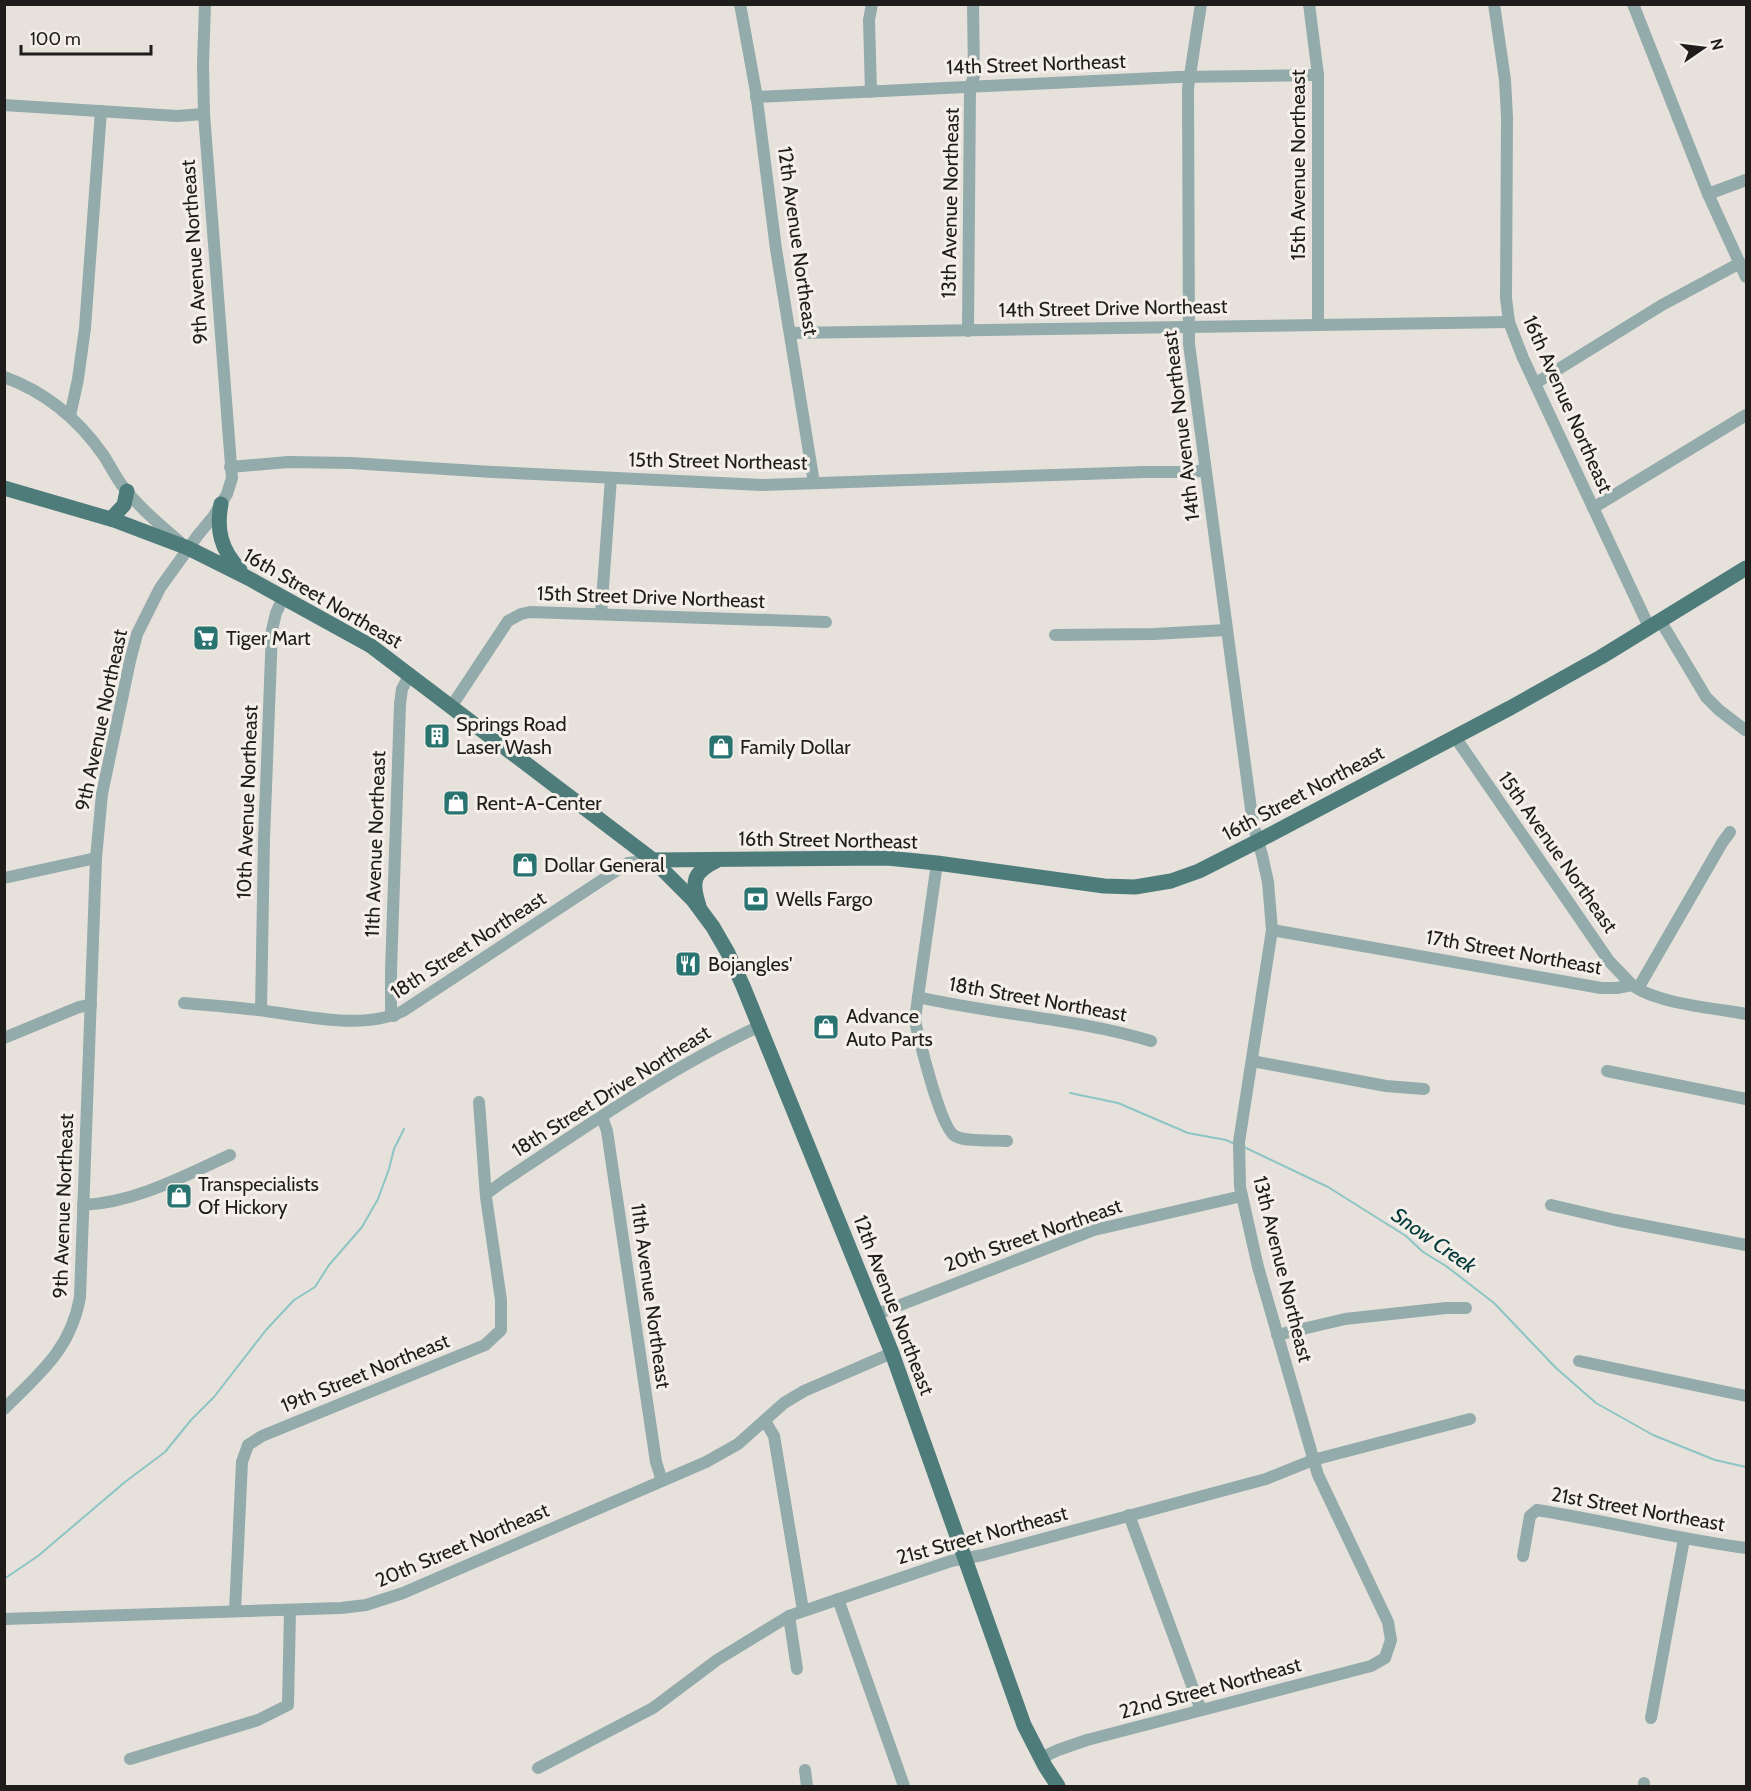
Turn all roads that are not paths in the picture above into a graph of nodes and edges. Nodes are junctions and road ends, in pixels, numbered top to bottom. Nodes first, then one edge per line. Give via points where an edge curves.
1 (205, 4) edge
2 (740, 4) edge
3 (872, 4) edge
4 (973, 4) edge
5 (1200, 4) edge
6 (1309, 4) edge
7 (1494, 4) edge
8 (1633, 4) edge
9 (1318, 75) junction
10 (1189, 77) junction
11 (970, 87) junction
12 (871, 92) junction
13 (756, 98) junction
14 (4, 105) edge
15 (101, 111) junction
16 (204, 114) junction
17 (1746, 180) edge
18 (1708, 194) junction
19 (1740, 263) junction
20 (1746, 277) edge
21 (1509, 322) junction
22 (1318, 325) junction
23 (1188, 327) junction
24 (968, 331) junction
25 (790, 333) junction
26 (4, 377) edge
27 (1536, 383) junction
28 (1746, 415) edge
29 (70, 417) junction
30 (230, 467) junction
31 (1204, 470) junction
32 (611, 478) junction
33 (814, 483) junction
34 (4, 488) edge
35 (127, 491) junction
36 (221, 504) junction
37 (1593, 508) junction
38 (111, 519) junction
39 (188, 548) junction
40 (1746, 567) edge
41 (248, 578) junction
42 (283, 598) junction
43 (601, 614) junction
44 (826, 622) dead end
45 (1654, 624) junction
46 (1226, 630) junction
47 (1055, 635) dead end
48 (410, 674) junction
49 (451, 707) junction
50 (1745, 730) edge
51 (1455, 737) junction
52 (1730, 832) dead end
53 (1258, 841) junction
54 (96, 858) junction
55 (653, 860) junction
56 (719, 860) junction
57 (937, 863) junction
58 (4, 878) edge
59 (700, 910) junction
60 (1272, 930) junction
61 (1632, 985) junction
62 (918, 997) junction
63 (184, 1003) dead end
64 (91, 1005) junction
65 (261, 1010) junction
66 (1746, 1014) edge
67 (394, 1016) junction
68 (760, 1026) junction
69 (4, 1038) edge
70 (1150, 1041) dead end
71 (1251, 1061) junction
72 (1607, 1071) dead end
73 (1424, 1089) dead end
74 (1746, 1099) edge
75 (479, 1102) dead end
76 (602, 1117) junction
77 (1007, 1141) dead end
78 (230, 1155) dead end
79 (486, 1194) junction
80 (1242, 1196) junction
81 (83, 1205) junction
82 (1551, 1205) dead end
83 (1746, 1245) edge
84 (1466, 1308) dead end
85 (877, 1314) junction
86 (1277, 1335) junction
87 (892, 1353) junction
88 (1579, 1361) dead end
89 (1746, 1396) edge
90 (4, 1409) edge
91 (1470, 1419) dead end
92 (765, 1420) junction
93 (1313, 1460) junction
94 (662, 1480) junction
95 (1129, 1515) junction
96 (1684, 1539) junction
97 (1746, 1548) edge
98 (1523, 1556) dead end
99 (964, 1559) junction
100 (838, 1599) junction
101 (803, 1610) junction
102 (235, 1611) junction
103 (290, 1611) junction
104 (789, 1616) junction
105 (4, 1619) edge
106 (1387, 1653) joint
107 (797, 1669) dead end
108 (1201, 1710) junction
109 (1651, 1718) dead end
110 (1041, 1758) junction
111 (130, 1759) dead end
112 (538, 1768) dead end
113 (805, 1770) dead end
114 (807, 1786) edge
115 (904, 1786) edge
116 (1058, 1786) edge

1 - 16 street, 9th Avenue Northeast
2 - 13 street, 12th Avenue Northeast
3 - 12 street
4 - 11 street, 13th Avenue Northeast via 974,76
5 - 10 street, 14th Avenue Northeast
6 - 9 street, 15th Avenue Northeast
7 - 21 street, 16th Avenue Northeast via 1505,80
8 - 18 street
9 - 10 street, 14th Street Northeast
9 - 22 street, 15th Avenue Northeast
10 - 11 street, 14th Street Northeast
10 - 23 street, 14th Avenue Northeast
11 - 12 street, 14th Street Northeast
11 - 24 street, 13th Avenue Northeast
12 - 13 street, 14th Street Northeast
13 - 25 street, 12th Avenue Northeast
14 - 15 street
15 - 16 street
15 - 29 street via 85,328
16 - 30 street, 9th Avenue Northeast
17 - 18 street
18 - 19 street
19 - 20 street
19 - 27 street via 1662,305
21 - 22 street, 14th Street Drive Northeast
21 - 27 street, 16th Avenue Northeast
22 - 23 street, 14th Street Drive Northeast
23 - 24 street, 14th Street Drive Northeast
23 - 31 street, 14th Avenue Northeast
24 - 25 street, 14th Street Drive Northeast
25 - 33 street, 12th Avenue Northeast
26 - 29 street via 34,390
27 - 37 street, 16th Avenue Northeast
28 - 37 street
29 - 35 street
30 - 32 street, 15th Street Northeast via 342,463
30 - 36 street, 9th Avenue Northeast via 230,489
31 - 33 street, 15th Street Northeast
31 - 46 street, 14th Avenue Northeast
32 - 33 street, 15th Street Northeast via 762,485
32 - 43 street
34 - 38 main road, 16th Street Northeast
35 - 38 main road via 124,504
35 - 39 street
36 - 39 street, 9th Avenue Northeast
36 - 41 main road via 219,536 230,560
37 - 45 street, 16th Avenue Northeast
38 - 39 main road, 16th Street Northeast
39 - 41 main road, 16th Street Northeast
39 - 54 street, 9th Avenue Northeast via 160,588 137,634 102,794
40 - 45 main road, 16th Street Northeast
41 - 42 main road, 16th Street Northeast
42 - 48 main road, 16th Street Northeast via 359,639
42 - 65 street, 10th Avenue Northeast via 272,630
43 - 44 street, 15th Street Drive Northeast
43 - 49 street, 15th Street Drive Northeast via 530,612 513,618 498,634
45 - 50 street, 16th Avenue Northeast via 1706,697
45 - 51 main road, 16th Street Northeast via 1551,686
46 - 47 street
46 - 53 street, 14th Avenue Northeast
48 - 49 main road, 16th Street Northeast
48 - 67 street, 11th Avenue Northeast via 400,704 391,971
49 - 55 main road, 16th Street Northeast
51 - 53 main road, 16th Street Northeast
51 - 61 street, 15th Avenue Northeast via 1610,961
52 - 61 street via 1640,985
53 - 57 main road, 16th Street Northeast via 1185,877 1135,887 1081,884
53 - 60 street, 13th Avenue Northeast via 1268,882
54 - 58 street
54 - 64 street, 9th Avenue Northeast
55 - 56 main road, 16th Street Northeast
55 - 59 main road, 12th Avenue Northeast
55 - 67 street, 18th Street Northeast via 628,863
56 - 57 main road, 16th Street Northeast via 851,857
56 - 59 main road via 702,868 696,876 694,887
57 - 62 street
59 - 68 main road, 12th Avenue Northeast via 728,953
60 - 61 street, 17th Street Northeast via 1601,988
60 - 71 street, 13th Avenue Northeast
61 - 66 street via 1661,998
62 - 70 street, 18th Street Northeast via 1130,1034
62 - 77 street via 917,1030 947,1126 958,1138
63 - 65 street, 18th Street Northeast
64 - 69 street
64 - 81 street, 9th Avenue Northeast
65 - 67 street, 18th Street Northeast via 334,1020
68 - 76 street, 18th Street Drive Northeast via 681,1066
68 - 85 main road, 12th Avenue Northeast
71 - 73 street via 1386,1086
71 - 80 street, 13th Avenue Northeast via 1239,1142
72 - 74 street
75 - 79 street
76 - 79 street, 18th Street Drive Northeast
76 - 94 street, 11th Avenue Northeast
78 - 81 street via 141,1195
79 - 102 street, 19th Street Northeast via 501,1300 499,1334 484,1345 262,1437 247,1448 242,1462
80 - 85 street, 20th Street Northeast via 1094,1230
80 - 86 street, 13th Avenue Northeast
81 - 90 street, 9th Avenue Northeast via 82,1285 74,1325 48,1364
82 - 83 street
84 - 86 street via 1345,1319
85 - 87 main road, 12th Avenue Northeast
86 - 93 street, 13th Avenue Northeast
87 - 92 street, 20th Street Northeast via 804,1391
87 - 99 main road, 12th Avenue Northeast
88 - 89 street
91 - 93 street, 21st Street Northeast
92 - 94 street, 20th Street Northeast via 728,1450
92 - 101 street via 774,1436
93 - 95 street, 21st Street Northeast via 1266,1479
93 - 106 street, 13th Avenue Northeast via 1388,1622 1391,1640
94 - 103 street, 20th Street Northeast via 403,1593 366,1605
95 - 99 street, 21st Street Northeast
95 - 108 street
96 - 97 street, 21st Street Northeast
96 - 98 street, 21st Street Northeast via 1537,1510 1530,1516
96 - 109 street
99 - 100 street, 21st Street Northeast
99 - 110 main road, 12th Avenue Northeast via 1010,1689
100 - 101 street, 21st Street Northeast
100 - 115 street
101 - 104 street, 21st Street Northeast
102 - 103 street, 20th Street Northeast
102 - 105 street, 20th Street Northeast
103 - 111 street via 288,1705 258,1720
104 - 107 street
104 - 112 street, 21st Street Northeast via 717,1660 653,1708
106 - 108 street, 22nd Street Northeast via 1371,1666
108 - 110 street, 22nd Street Northeast via 1086,1740
110 - 116 main road, 12th Avenue Northeast
113 - 114 street

